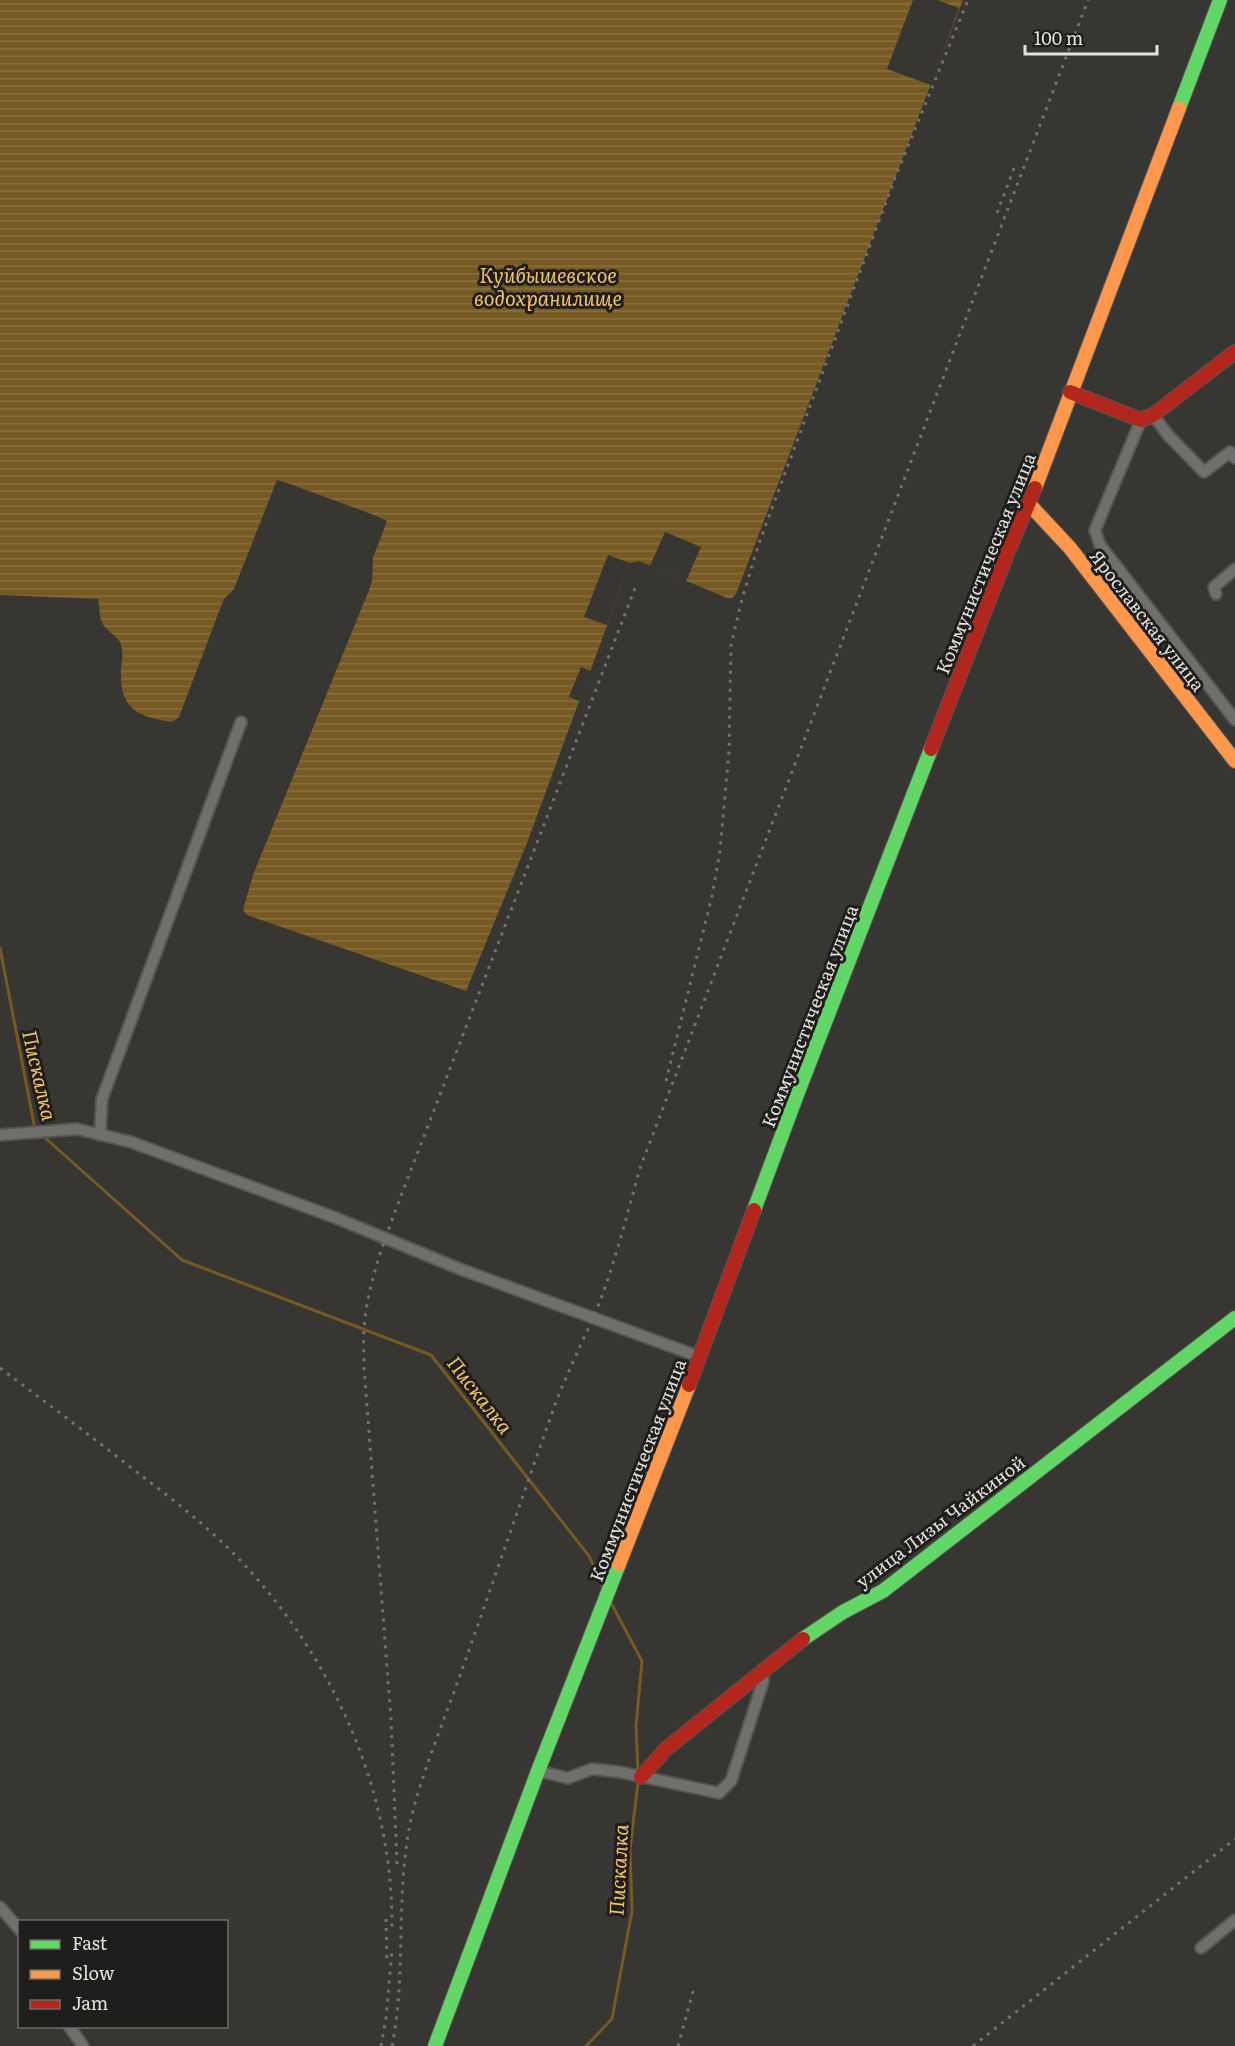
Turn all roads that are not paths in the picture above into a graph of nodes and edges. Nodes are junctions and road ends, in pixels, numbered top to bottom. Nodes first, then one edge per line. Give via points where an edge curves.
1 (1220, 0) edge
2 (1235, 352) edge
3 (1070, 392) junction
4 (1147, 418) junction
5 (1235, 458) edge
6 (1029, 504) junction
7 (1235, 569) edge
8 (1216, 594) dead end
9 (1156, 660) junction
10 (1197, 671) junction
11 (1235, 720) edge
12 (241, 722) dead end
13 (1235, 761) edge
14 (0, 1135) edge
15 (100, 1135) junction
16 (1235, 1318) edge
17 (700, 1357) junction
18 (763, 1670) junction
19 (538, 1771) junction
20 (640, 1776) junction
21 (0, 1907) edge
22 (1235, 1920) edge
23 (18, 1928) edge
24 (1202, 1948) dead end
25 (70, 2028) edge
26 (83, 2046) edge
27 (435, 2046) edge

1 - 3 main road, Коммунистическая улица
2 - 4 main road
3 - 4 main road
3 - 6 main road, Коммунистическая улица
4 - 5 street via 1204,472 1230,452
4 - 10 street via 1095,530 1100,545
6 - 9 main road, Ярославская улица via 1070,548
6 - 17 main road, Коммунистическая улица via 798,1092
7 - 8 street via 1214,587
9 - 10 street
9 - 13 main road, Ярославская улица
10 - 11 street
12 - 15 street via 102,1099
14 - 15 street via 77,1129
15 - 17 street via 131,1142
16 - 18 main road, улица Лизы Чайкиной via 883,1591 810,1633
17 - 19 main road, Коммунистическая улица
18 - 20 main road, улица Лизы Чайкиной via 666,1749
18 - 20 street via 764,1682 731,1781 718,1793
19 - 20 street via 568,1778 592,1769
19 - 27 main road, Коммунистическая улица
21 - 23 street
22 - 24 street
25 - 26 street

